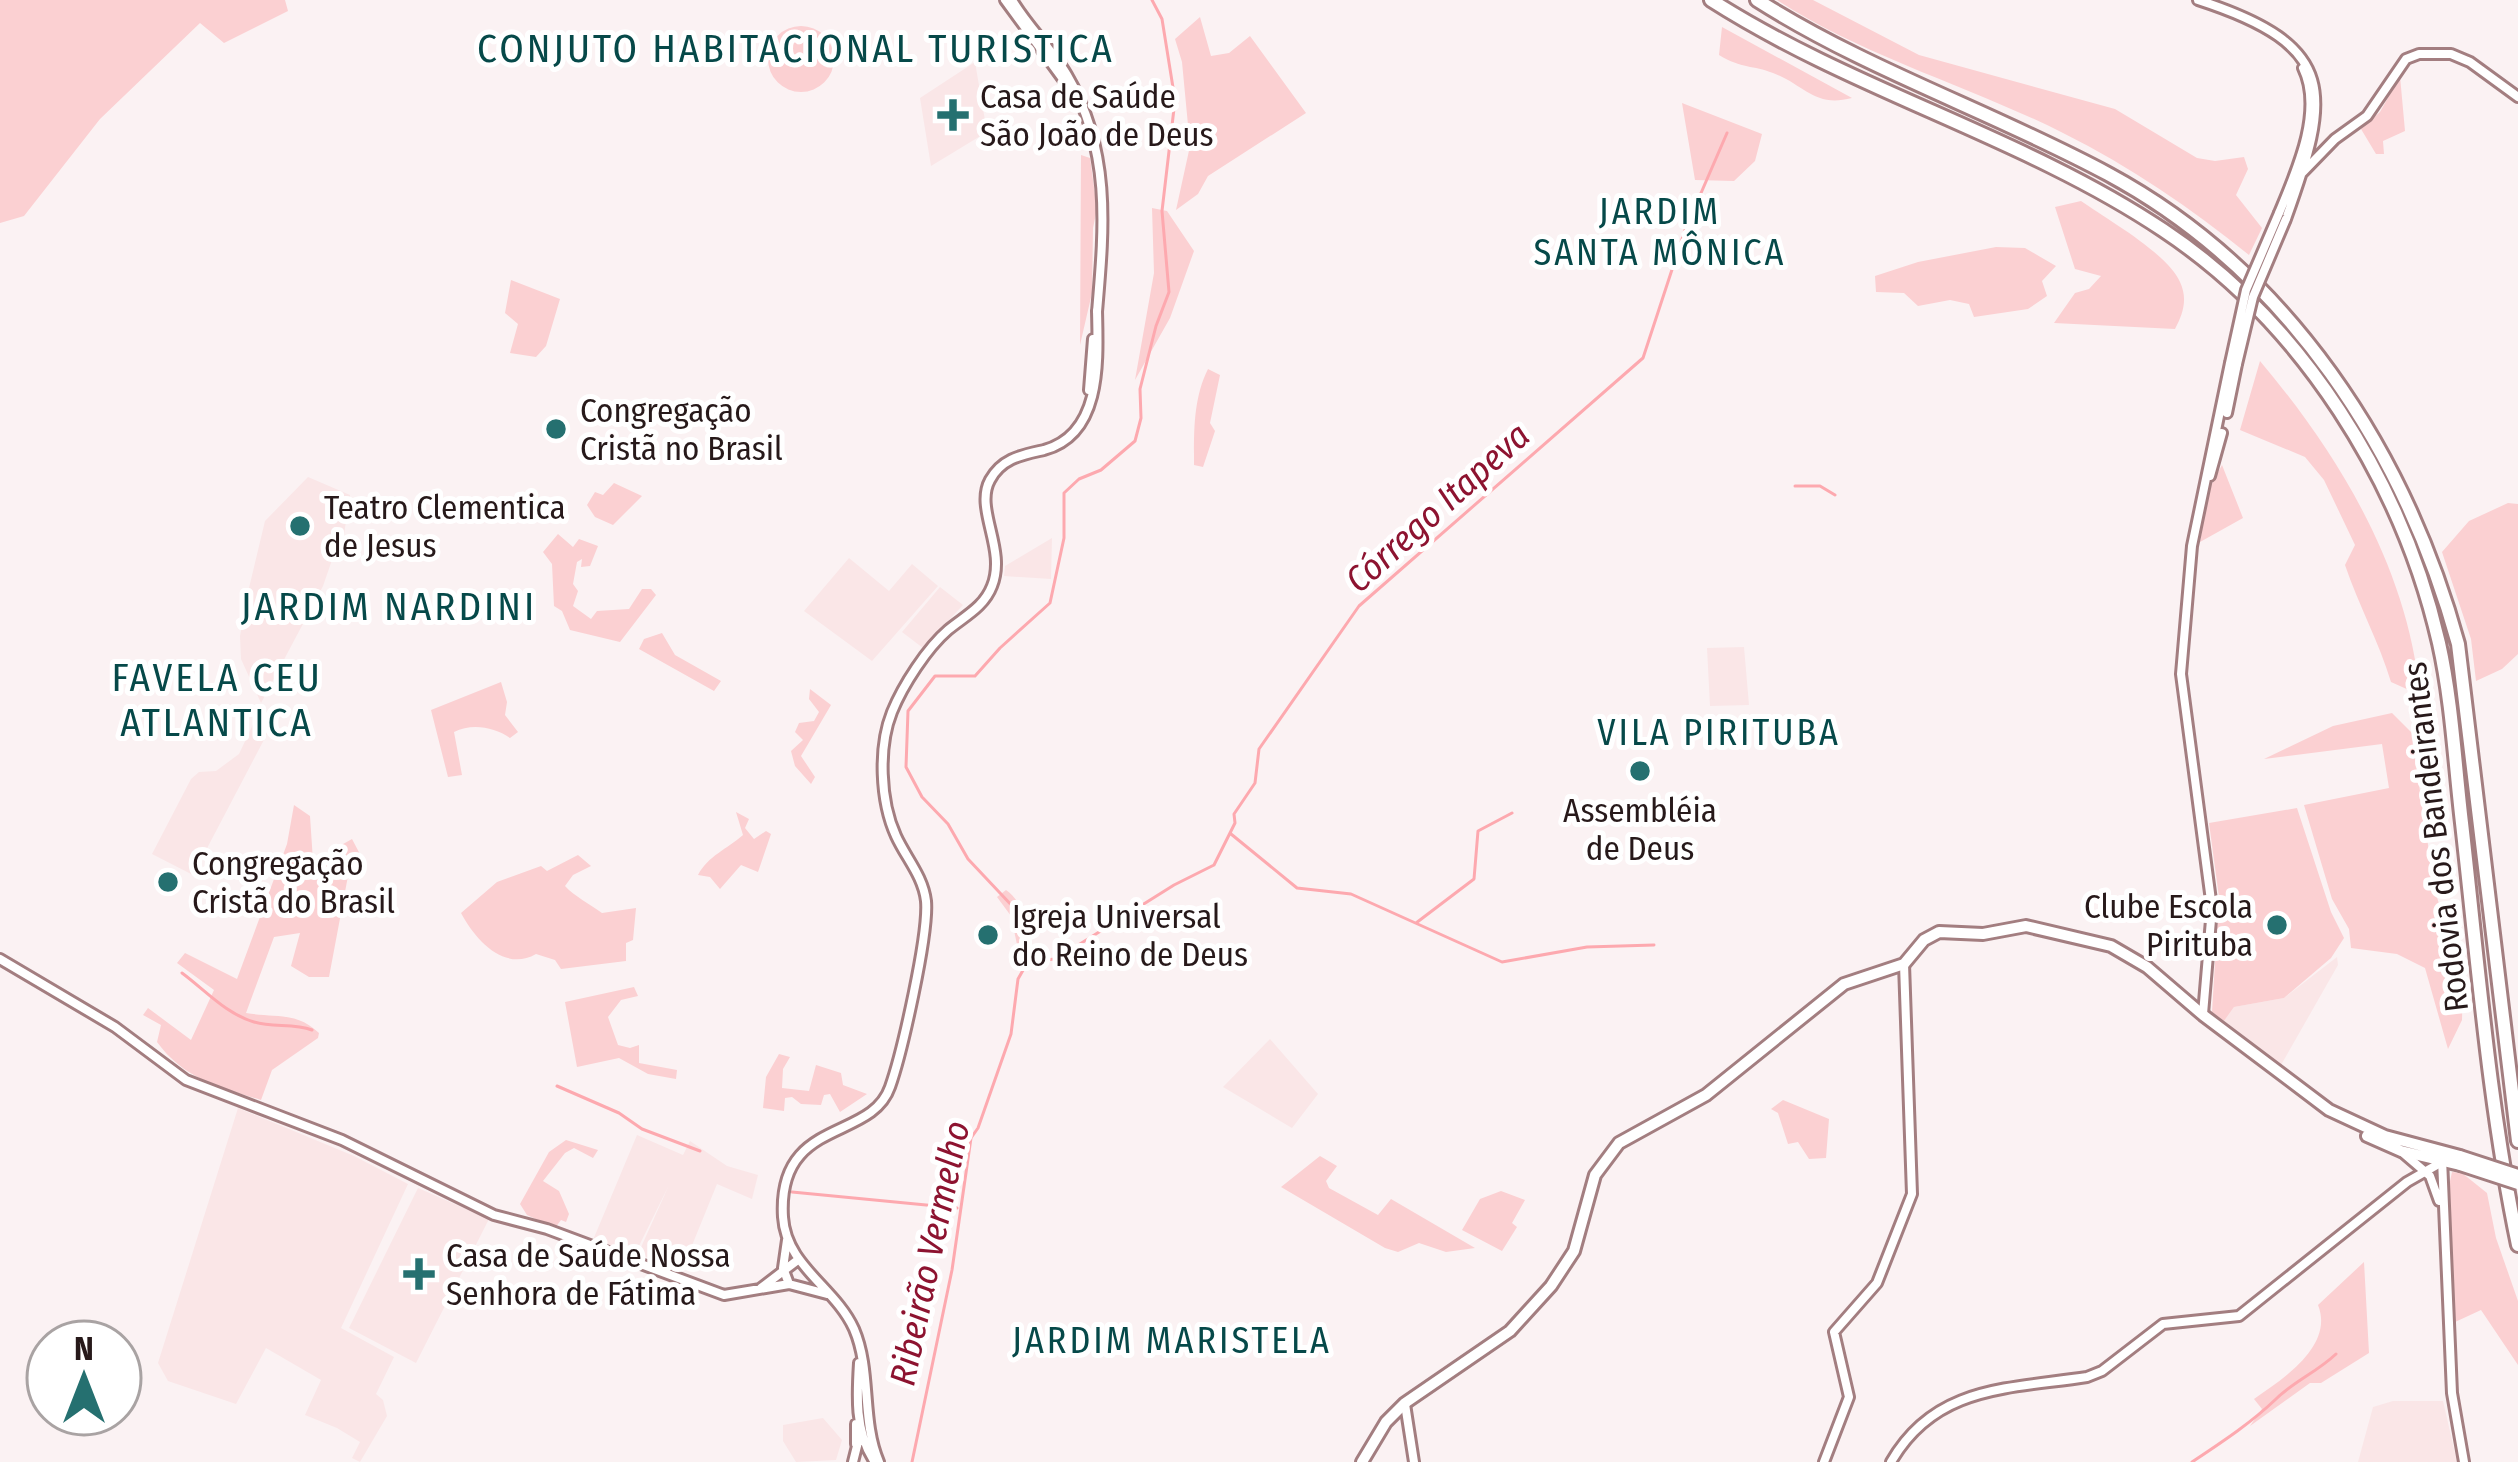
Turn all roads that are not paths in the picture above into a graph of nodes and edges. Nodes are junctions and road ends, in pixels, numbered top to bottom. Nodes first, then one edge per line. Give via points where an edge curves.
1 (1008, 0) edge
2 (1711, 0) edge
3 (1756, 0) edge
4 (2198, 0) edge
5 (2518, 97) edge
6 (2303, 165) junction
7 (0, 959) edge
8 (1904, 964) junction
9 (2204, 1012) junction
10 (2518, 1141) edge
11 (2423, 1147) junction
12 (2401, 1151) junction
13 (2442, 1156) junction
14 (2423, 1172) junction
15 (2518, 1179) edge
16 (2442, 1213) junction
17 (787, 1240) junction
18 (2518, 1245) edge
19 (799, 1259) junction
20 (783, 1268) junction
21 (789, 1284) junction
22 (813, 1286) junction
23 (760, 1289) junction
24 (861, 1350) junction
25 (1405, 1403) junction
26 (866, 1443) junction
27 (854, 1462) edge
28 (877, 1462) edge
29 (1362, 1462) edge
30 (1414, 1462) edge
31 (1824, 1462) edge
32 (1891, 1462) edge
33 (2464, 1462) edge

1 - 17 main road via 1065,81 1090,138 1103,209 1087,415 1059,445 1010,459 990,480 994,583 934,645 890,717 885,803 920,879 925,925 889,1093 869,1114 820,1136 796,1161 783,1198
2 - 18 highway, Rodovia dos Bandeirantes via 1818,62 2101,192 2166,232 2275,330 2363,448 2398,518 2439,644 2499,1150
3 - 10 highway, Rodovia dos Bandeirantes via 2174,214 2281,310 2377,440 2419,528 2458,644
4 - 6 main road via 2246,17 2297,56 2311,102
5 - 6 main road via 2452,54 2419,53 2406,59 2367,116
6 - 9 main road, bridge via 2252,297 2191,554 2182,674 2212,908
7 - 23 main road via 186,1080 334,1137 458,1200 724,1295
8 - 9 main road via 1939,932 2026,926 2111,946
8 - 25 main road via 1844,985 1706,1095 1619,1143 1595,1175 1574,1251 1551,1286 1510,1331
8 - 31 main road via 1912,1194 1873,1291 1834,1332 1849,1397
9 - 11 main road via 2329,1110
9 - 12 main road via 2309,1105
11 - 12 main road
11 - 13 main road
12 - 13 main road
12 - 14 main road
13 - 14 main road
13 - 15 main road, bridge
13 - 16 main road
14 - 16 main road
14 - 32 main road via 2239,1316 2163,1324 2087,1377 1963,1398 1922,1421
16 - 33 main road
17 - 19 main road
17 - 20 main road
19 - 20 main road
19 - 22 main road
20 - 21 main road
20 - 23 main road
21 - 22 main road
21 - 23 main road
22 - 24 main road via 846,1314
24 - 26 main road
24 - 26 main road via 858,1411
25 - 29 main road
25 - 30 main road
26 - 27 main road
26 - 28 main road

